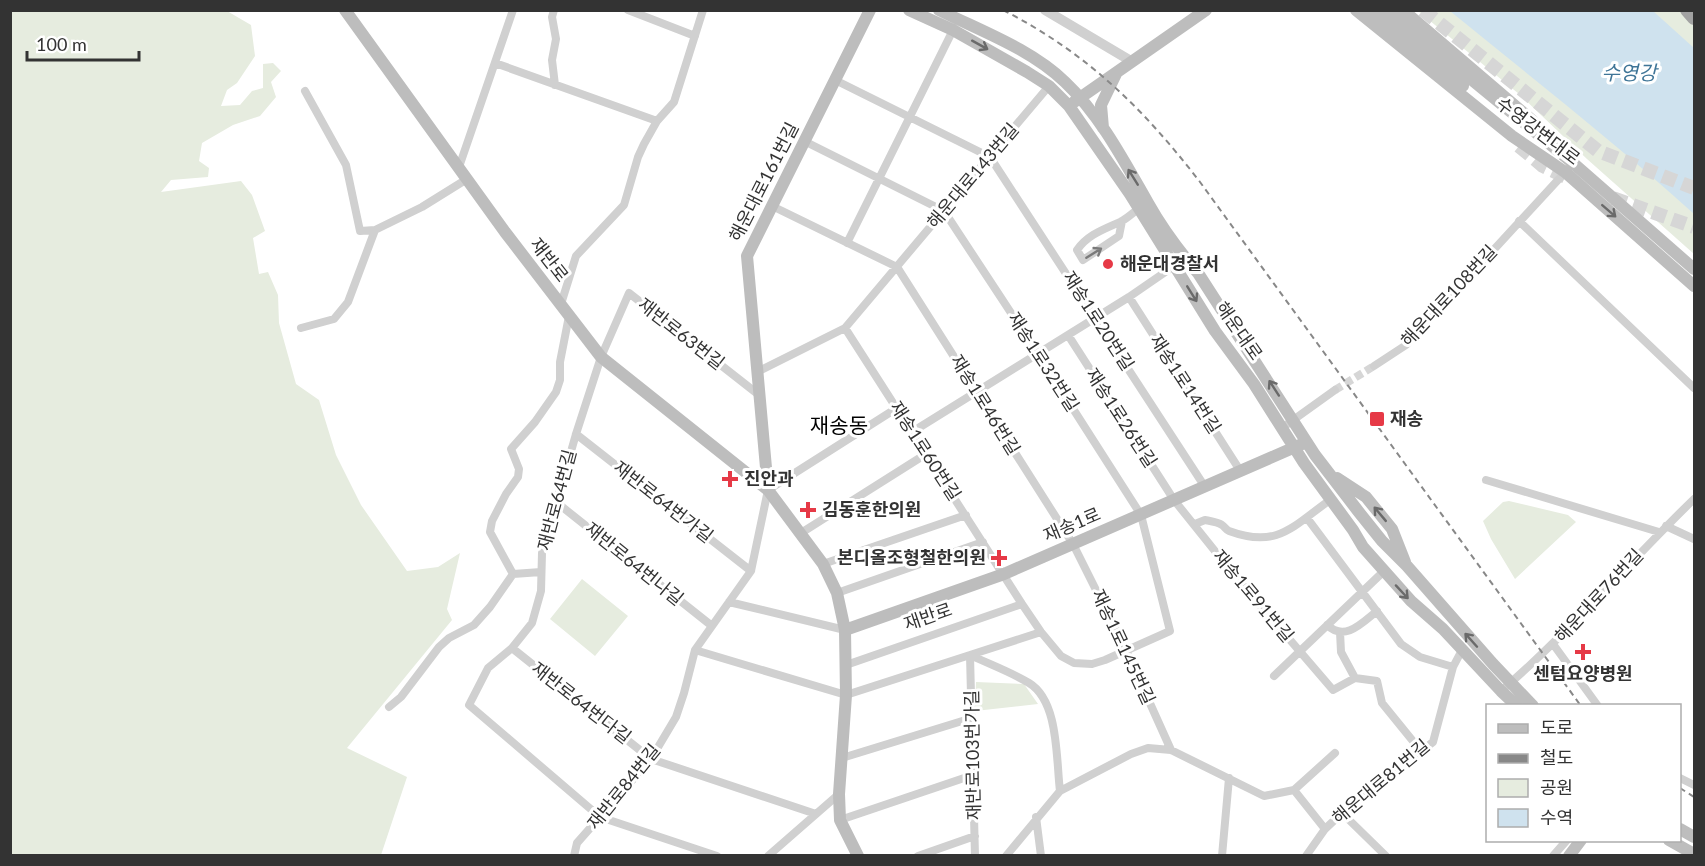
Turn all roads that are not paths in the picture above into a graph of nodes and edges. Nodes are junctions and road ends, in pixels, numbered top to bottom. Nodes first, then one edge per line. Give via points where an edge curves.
1 (345, 10) edge
2 (513, 10) edge
3 (554, 10) edge
4 (628, 10) edge
5 (702, 10) edge
6 (870, 10) edge
7 (909, 10) edge
8 (939, 10) edge
9 (1045, 10) edge
10 (1206, 10) edge
11 (1356, 10) edge
12 (1373, 10) edge
13 (1386, 10) edge
14 (1403, 10) edge
15 (1687, 10) edge
16 (1695, 18) edge
17 (953, 30) junction
18 (695, 36) junction
19 (1131, 61) junction
20 (495, 63) junction
21 (1118, 71) junction
22 (835, 80) junction
23 (555, 85) junction
24 (1049, 86) junction
25 (305, 91) dead end
26 (1080, 98) junction
27 (1069, 106) junction
28 (909, 117) junction
29 (657, 121) junction
30 (1103, 129) junction
31 (804, 141) junction
32 (990, 157) junction
33 (459, 167) junction
34 (1569, 167) junction
35 (467, 179) junction
36 (879, 179) junction
37 (772, 206) junction
38 (1143, 206) junction
39 (944, 211) junction
40 (1122, 220) junction
41 (1519, 221) junction
42 (375, 230) junction
43 (847, 243) junction
44 (1174, 266) junction
45 (897, 267) junction
46 (1695, 269) edge
47 (1695, 286) edge
48 (1129, 297) junction
49 (561, 304) junction
50 (569, 316) junction
51 (1096, 318) junction
52 (301, 328) dead end
53 (845, 328) junction
54 (1068, 335) junction
55 (1038, 354) junction
56 (601, 357) junction
57 (1374, 366) tunnel mouth
58 (757, 372) junction
59 (1695, 388) edge
60 (1335, 390) tunnel mouth
61 (977, 392) junction
62 (759, 395) junction
63 (897, 408) junction
64 (1293, 420) junction
65 (1282, 428) junction
66 (912, 432) junction
67 (576, 434) junction
68 (1307, 442) junction
69 (1295, 448) junction
70 (926, 454) junction
71 (1241, 472) junction
72 (1486, 480) dead end
73 (1205, 487) junction
74 (768, 490) junction
75 (1695, 499) edge
76 (1174, 500) junction
77 (1330, 500) junction
78 (556, 502) junction
79 (966, 515) junction
80 (1141, 515) junction
81 (1307, 518) junction
82 (1195, 524) junction
83 (1662, 529) junction
84 (801, 533) junction
85 (1695, 539) edge
86 (983, 542) junction
87 (1073, 544) junction
88 (823, 564) junction
89 (751, 571) junction
90 (541, 572) junction
91 (1383, 572) junction
92 (513, 574) junction
93 (1004, 574) junction
94 (1363, 591) junction
95 (837, 593) junction
96 (729, 602) junction
97 (1022, 603) junction
98 (1377, 611) junction
99 (1327, 625) junction
100 (712, 626) junction
101 (845, 630) junction
102 (1041, 632) junction
103 (1340, 632) junction
104 (1553, 644) junction
105 (512, 648) junction
106 (694, 650) junction
107 (1126, 650) junction
108 (1462, 650) junction
109 (1300, 652) junction
110 (970, 655) junction
111 (846, 665) junction
112 (1453, 667) junction
113 (1274, 676) dead end
114 (1355, 678) junction
115 (1506, 687) junction
116 (846, 695) junction
117 (1516, 704) edge
118 (1532, 704) edge
119 (1597, 704) edge
120 (389, 707) dead end
121 (972, 718) junction
122 (1171, 750) junction
123 (1421, 751) junction
124 (1335, 753) dead end
125 (842, 758) junction
126 (651, 759) junction
127 (973, 775) junction
128 (1229, 778) junction
129 (1681, 778) edge
130 (1695, 785) edge
131 (1294, 790) junction
132 (1060, 791) junction
133 (839, 794) junction
134 (1342, 813) junction
135 (816, 814) junction
136 (600, 817) junction
137 (1036, 817) junction
138 (840, 820) junction
139 (1325, 829) junction
140 (1681, 830) edge
141 (975, 836) junction
142 (1695, 837) edge
143 (1565, 842) edge
144 (1579, 842) edge
145 (1673, 842) edge
146 (1695, 854) edge
147 (574, 855) edge
148 (717, 855) edge
149 (768, 855) edge
150 (858, 855) edge
151 (918, 855) edge
152 (975, 855) edge
153 (1006, 855) edge
154 (1041, 855) edge
155 (1222, 855) edge
156 (1306, 855) edge
157 (1386, 855) edge
158 (1553, 855) edge
159 (1569, 855) edge

1 - 33 main road, 재반로
2 - 20 street
3 - 23 street
4 - 18 street
5 - 18 street
6 - 22 main road, 해운대로161번길
7 - 17 main road, 해운대로
8 - 26 main road, 해운대로 via 1030,57
9 - 19 street
10 - 19 main road
11 - 34 main road, 수영강변대로 via 1512,136
12 - 34 main road
13 - 34 main road
14 - 34 main road, 수영강변대로 via 1516,105 1562,149
15 - 16 highway
17 -> 24 main road, 해운대로
17 - 28 street
18 - 29 street via 674,102
19 - 21 main road
20 - 23 street
20 - 33 street
21 - 26 main road
21 - 30 main road via 1101,105
22 - 28 street
22 - 31 main road, 해운대로161번길
23 - 29 street
24 - 27 main road, 해운대로
24 - 32 street, 해운대로143번길
25 - 42 street via 346,165 360,231
26 - 27 main road
26 - 30 main road, 해운대로
27 - 38 main road, 해운대로
28 - 32 street
28 - 36 street
29 - 49 street via 638,157 624,205 576,256
38 -> 30 main road, 해운대로
31 - 36 street
31 - 37 main road, 해운대로161번길
32 - 39 street, 해운대로143번길
32 - 51 street, 재송1로20번길
33 - 35 main road, 재반로
34 - 41 street, 해운대로108번길
34 - 46 main road
34 -> 47 main road, 수영강변대로
35 - 42 street
35 - 49 main road, 재반로
36 - 39 street
36 - 43 street
37 - 43 street
37 - 58 main road, 해운대로161번길 via 747,256
38 - 40 street
38 - 44 main road, 해운대로
64 -> 38 main road, 해운대로 via 1198,273
39 - 45 street, 해운대로143번길
39 - 55 street, 재송1로32번길
40 -> 40 street via 1082,242 1077,250 1083,260 1119,237
41 - 57 street, 해운대로108번길 via 1406,345
41 - 59 street
42 - 52 street via 348,302 334,319
43 - 45 street
44 - 48 street
44 -> 65 main road, 해운대로
45 - 53 street, 해운대로143번길
45 - 61 street, 재송1로46번길
48 - 51 street
48 - 71 street, 재송1로14번길
49 - 50 main road, 재반로
50 - 56 main road, 재반로
50 - 92 street via 556,392 512,449 518,477 492,521 490,532
51 - 54 street
51 - 73 street, 재송1로20번길
53 - 58 street, 해운대로143번길
53 - 63 street, 재송1로60번길
54 - 55 street
54 - 76 street, 재송1로26번길
55 - 61 street
55 - 80 street, 재송1로32번길
56 - 62 street, 재반로63번길 via 629,293
56 - 67 street, 재반로64번길
56 - 74 main road, 재반로
58 - 62 main road, 해운대로161번길
60 - 64 street
61 - 66 street
61 - 87 street, 재송1로46번길
62 - 74 main road, 해운대로161번길
63 - 66 street, 재송1로60번길
63 - 74 street
64 - 65 street
64 - 68 main road, 해운대로
65 - 69 main road, 해운대로
66 - 70 street, 재송1로60번길
67 - 78 street, 재반로64번길
67 - 89 street, 재반로64번가길
68 - 69 main road, 재송1로
115 -> 68 main road, 해운대로 via 1407,566 1392,529 1366,497 1328,473
69 - 71 main road, 재송1로
69 - 77 main road, 해운대로
70 - 79 street, 재송1로60번길
70 - 84 street
71 - 73 main road, 재송1로
72 - 83 street
73 - 76 main road, 재송1로
74 - 84 main road, 재반로
74 - 89 street, 재반로84번길
75 - 83 street, 해운대로76번길
76 - 80 main road, 재송1로
76 - 82 street, 재송1로91번길
77 - 81 street
77 - 91 main road, 해운대로
78 - 90 street, 재반로64번길 via 542,553
78 - 100 street, 재반로64번나길
79 - 86 street, 재송1로60번길
79 - 88 street
80 - 87 main road, 재송1로
80 - 107 street, 재송1로32번길 via 1170,631
81 - 82 street via 1267,538 1226,530 1222,524 1205,520
81 - 94 street
82 - 109 street, 재송1로91번길
83 - 85 street
83 - 104 street, 해운대로76번길
84 - 88 main road, 재반로
86 - 93 street, 재송1로60번길
86 - 95 street
87 - 93 main road, 재송1로
87 - 107 street, 재송1로145번길
88 - 95 main road, 재반로
89 - 96 street, 재반로84번길
90 - 92 street
90 - 105 street, 재반로64번길 via 541,591 531,623
91 - 94 street
91 -> 108 main road, 해운대로
92 - 120 street via 474,625 439,647
93 - 97 street, 재송1로60번길
93 - 101 main road, 재송1로
94 - 98 street
94 - 99 street
95 - 101 main road, 재반로
96 - 100 street, 재반로84번길
96 - 101 street
97 - 102 street, 재송1로60번길
97 - 111 street, 재반로
98 - 103 street via 1345,633
98 - 112 street via 1401,644 1420,657
99 - 103 street
99 - 109 street
100 - 106 street, 재반로84번길
101 - 111 main road, 재반로
102 - 107 street, 재송1로60번길 via 1061,656 1074,663 1092,664
102 - 110 street
103 - 114 street via 1341,652
104 - 115 street, 해운대로76번길
104 - 119 street
105 - 126 street, 재반로64번다길
105 - 136 street, 재반로64번길 via 488,669 469,705
106 - 116 street
106 - 126 street, 재반로84번길 via 676,717
107 - 122 street, 재송1로145번길
108 - 112 street, 해운대로81번길
108 - 115 main road, 해운대로
109 - 113 street
109 - 114 street, 재송1로91번길 via 1333,690
110 - 116 street
110 - 121 street, 재반로103번가길
110 - 132 street via 1030,683 1040,692 1052,718
111 - 116 main road, 재반로
112 - 123 street, 해운대로81번길 via 1433,742
114 - 123 street via 1377,681 1382,704
115 - 117 main road, 해운대로
115 - 118 main road, 해운대로
116 - 125 main road, 재반로
121 - 125 street
121 - 127 street, 재반로103번가길
122 - 128 street
122 - 132 street via 1148,748 1134,753
123 - 134 street, 해운대로81번길
124 - 131 street
125 - 133 main road, 재반로
126 - 135 street
126 - 136 street, 재반로84번길
127 - 138 street
127 - 141 street, 재반로103번가길
128 - 131 street via 1264,796
128 - 155 street
129 - 130 street
131 - 139 street
132 - 137 street
133 - 135 street
133 - 138 main road, 재반로
134 - 139 street, 해운대로81번길
134 - 157 street
135 - 149 street
136 - 147 street, 재반로84번길 via 578,843
136 - 148 street
137 - 153 street
137 - 154 street
138 - 150 main road, 재반로
139 - 156 street, 해운대로81번길
140 - 142 main road
141 - 151 street
141 - 152 street, 재반로103번가길
143 - 158 street
144 - 159 main road
145 - 146 main road

